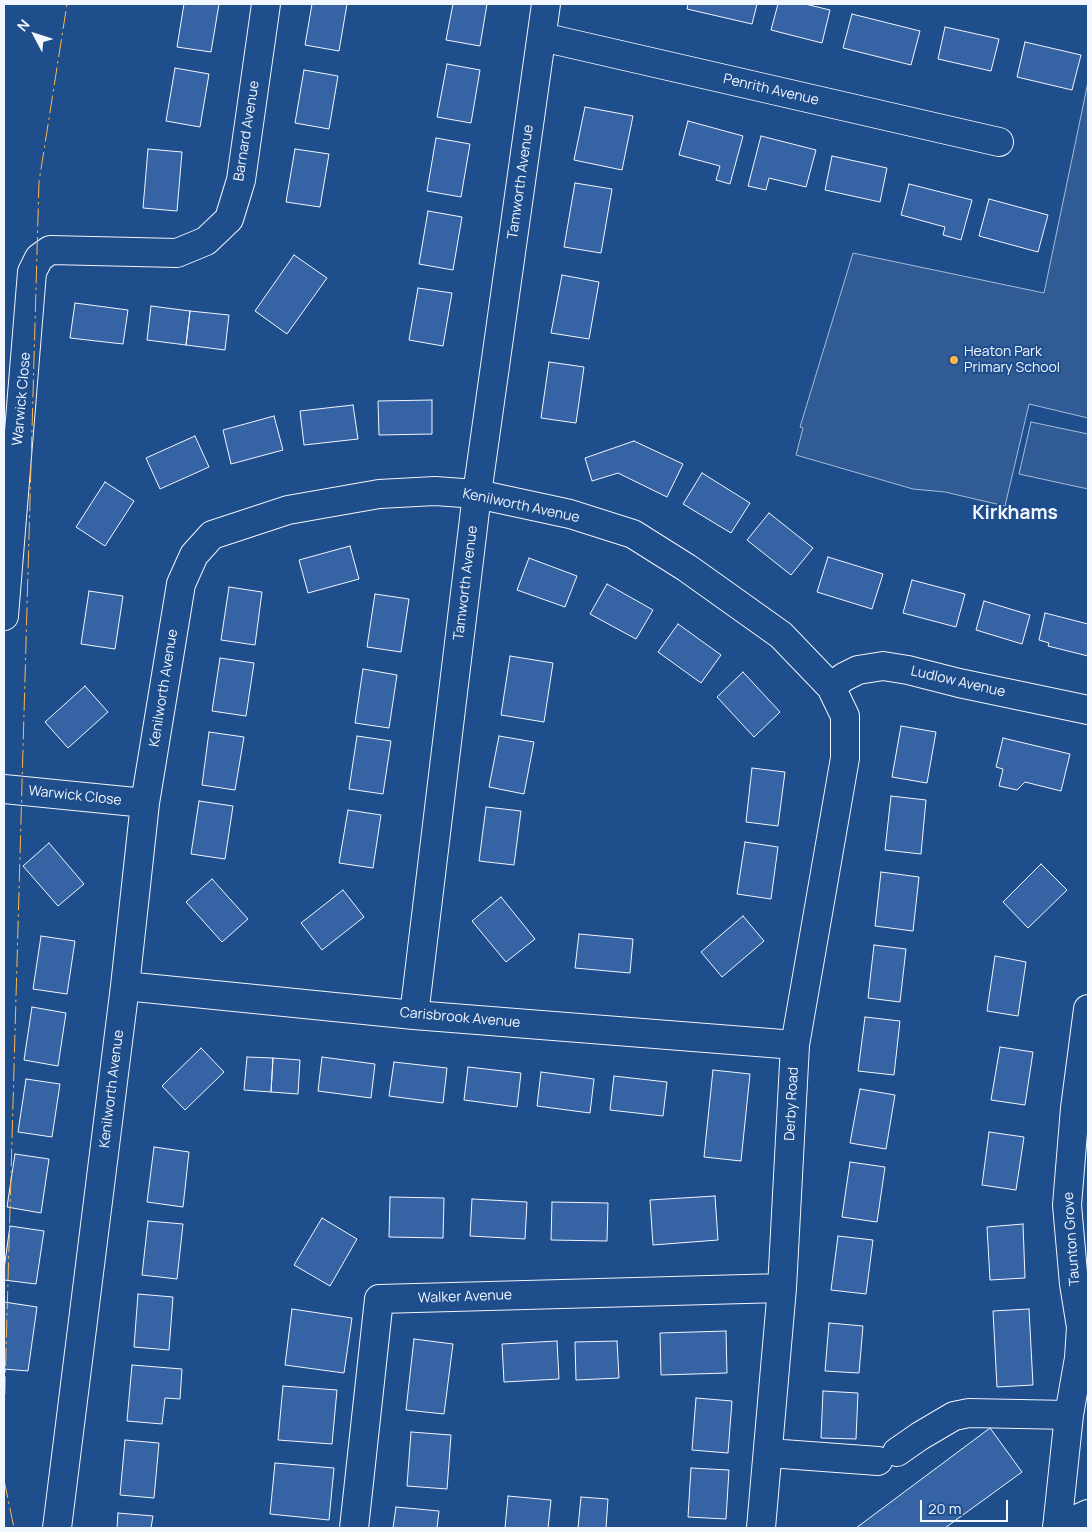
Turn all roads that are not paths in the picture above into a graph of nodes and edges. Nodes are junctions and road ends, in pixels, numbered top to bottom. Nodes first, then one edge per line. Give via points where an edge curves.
1 (266, 4) edge
2 (546, 4) edge
3 (542, 37) junction
4 (1000, 142) dead end
5 (32, 272) joint
6 (477, 494) junction
7 (4, 616) edge
8 (831, 687) junction
9 (1088, 710) edge
10 (4, 789) edge
11 (145, 803) junction
12 (125, 986) junction
13 (1088, 1009) edge
14 (414, 1015) junction
15 (795, 1045) junction
16 (782, 1288) junction
17 (1084, 1357) edge
18 (1069, 1415) junction
19 (769, 1453) junction
20 (1088, 1514) edge
21 (57, 1528) edge
22 (354, 1528) edge
23 (761, 1528) edge
24 (1057, 1528) edge

1 - 5 street, Barnard Avenue via 242,180 229,219 206,242 177,253 50,250 39,258
2 - 3 street, Tamworth Avenue
3 - 4 street, Penrith Avenue
3 - 6 street, Tamworth Avenue
5 - 7 street, Warwick Close
6 - 8 street, Kenilworth Avenue via 570,514 633,534 781,635
6 - 11 street, Kenilworth Avenue via 435,491 379,494 288,510 212,535 194,555 181,584
6 - 14 street, Tamworth Avenue
8 - 9 street, Ludlow Avenue via 858,670 883,666
8 - 15 street, Derby Road via 845,716 845,758
10 - 11 street, Warwick Close
11 - 12 street, Kenilworth Avenue
12 - 14 street, Carisbrook Avenue
12 - 21 street, Kenilworth Avenue
13 - 17 street, Taunton Grove via 1067,1205
14 - 15 street, Carisbrook Avenue
15 - 16 street, Derby Road
16 - 19 street, Derby Road
16 - 22 street, Walker Avenue via 379,1299
17 - 18 street, Taunton Grove
18 - 19 street via 969,1413 954,1416 888,1456
18 - 24 street, Taunton Grove
19 - 23 street, Derby Road
20 - 24 street

